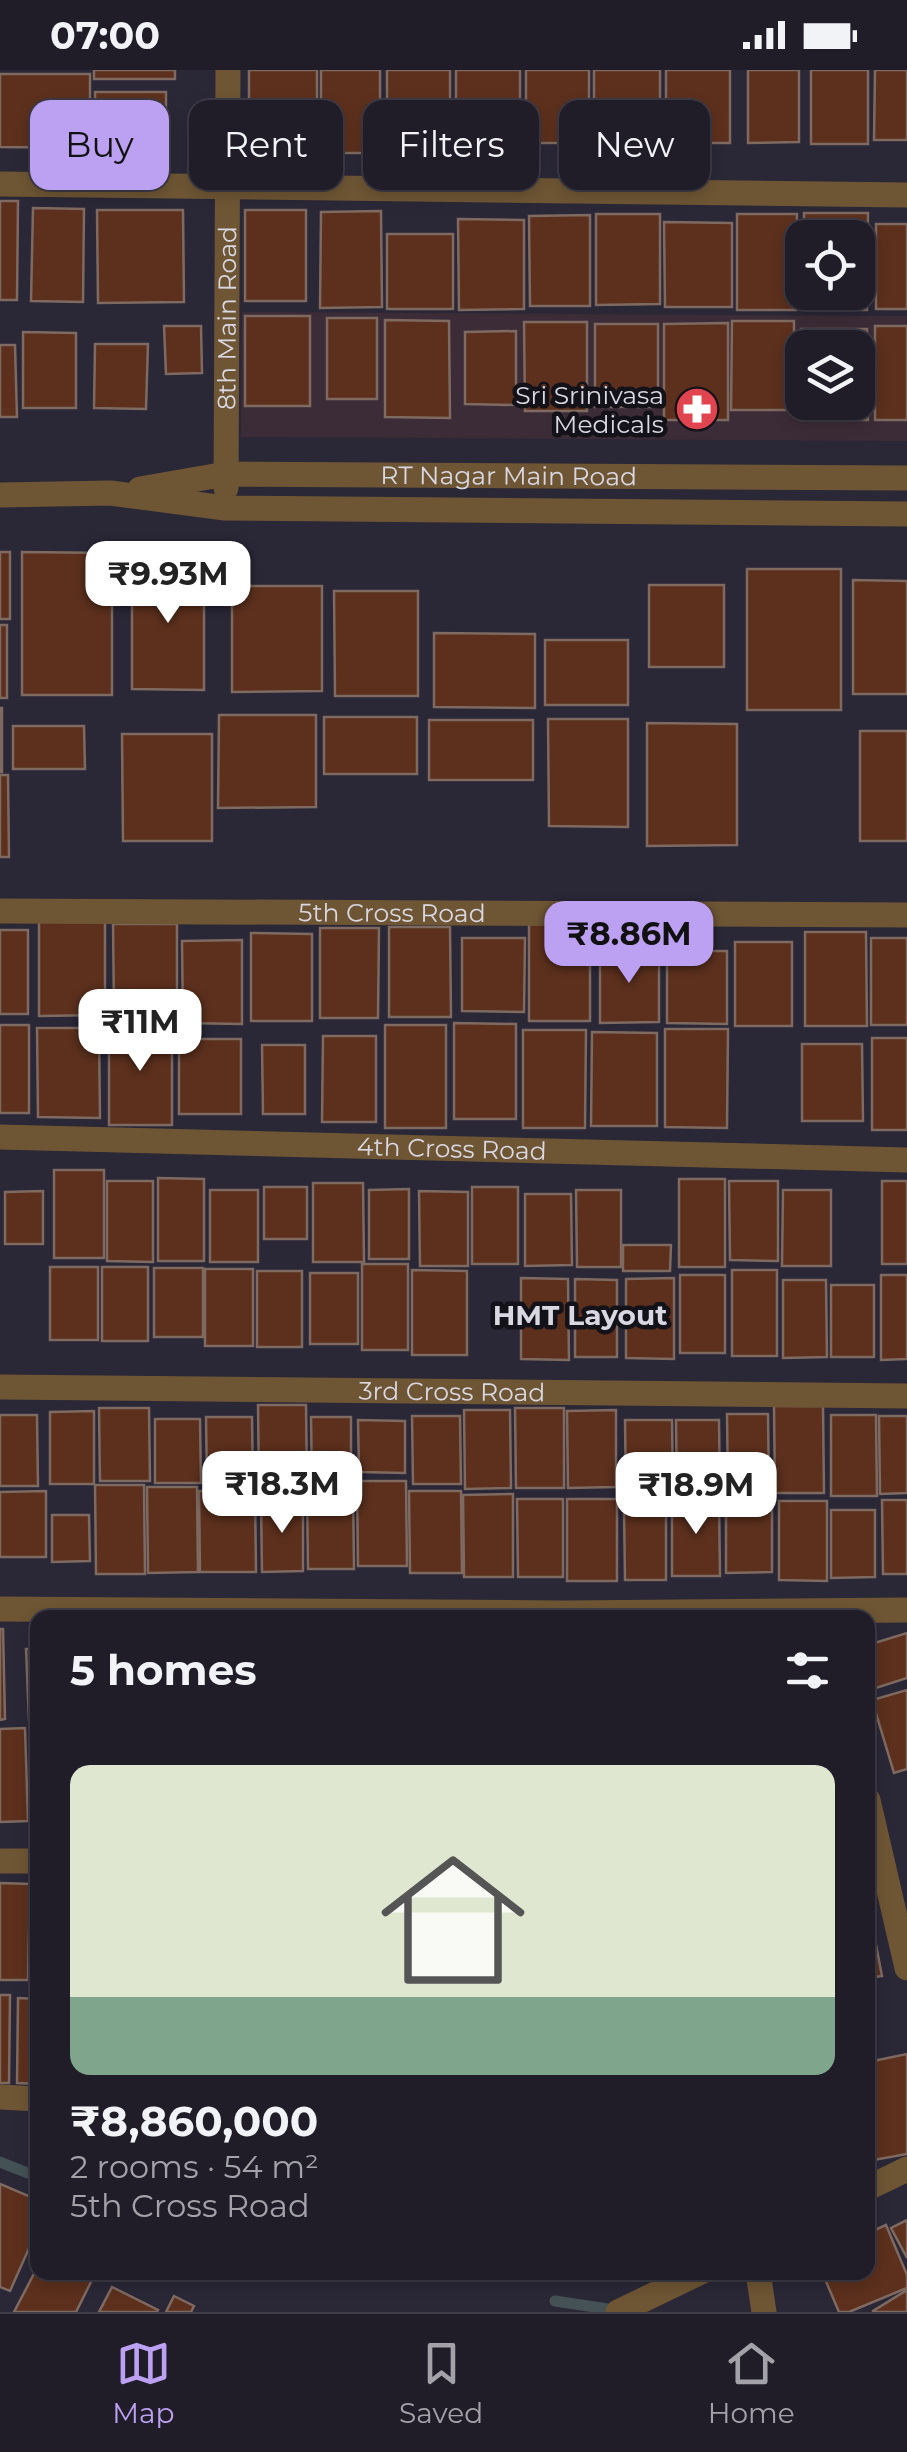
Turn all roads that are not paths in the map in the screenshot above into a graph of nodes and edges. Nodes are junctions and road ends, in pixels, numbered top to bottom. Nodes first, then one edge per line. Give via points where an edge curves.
1 (228, 70) edge
2 (228, 100) edge
3 (0, 184) edge
4 (189, 186) edge
5 (343, 188) edge
6 (227, 190) edge
7 (907, 195) edge
8 (226, 474) junction
9 (907, 478) edge
10 (110, 494) junction
11 (0, 495) edge
12 (225, 508) junction
13 (907, 514) edge
14 (0, 910) edge
15 (907, 916) edge
16 (0, 1137) edge
17 (907, 1160) edge
18 (0, 1387) edge
19 (907, 1396) edge
20 (0, 1609) edge
21 (94, 1610) edge
22 (907, 1610) edge
23 (875, 1612) edge
24 (875, 1830) edge
25 (0, 1861) edge
26 (30, 1861) edge
27 (907, 1968) edge
28 (0, 2097) edge
29 (30, 2099) edge
30 (907, 2169) edge
31 (875, 2185) edge
32 (685, 2280) edge
33 (759, 2280) edge
34 (618, 2312) edge
35 (764, 2312) edge

1 - 2 street, 8th Main Road
3 - 4 street
5 - 7 street
6 - 8 street, 8th Main Road
8 - 9 street, RT Nagar Main Road
8 - 10 street, RT Nagar Main Road
8 - 12 street, 8th Main Road
10 - 11 street, RT Nagar Main Road
10 - 12 street, RT Nagar Main Road
12 - 13 street, RT Nagar Main Road
14 - 15 street, 5th Cross Road
16 - 17 street, 4th Cross Road
18 - 19 street, 3rd Cross Road
20 - 21 street
22 - 23 street
24 - 27 street
25 - 26 street
28 - 29 street
30 - 31 street
32 - 34 street
33 - 35 street

